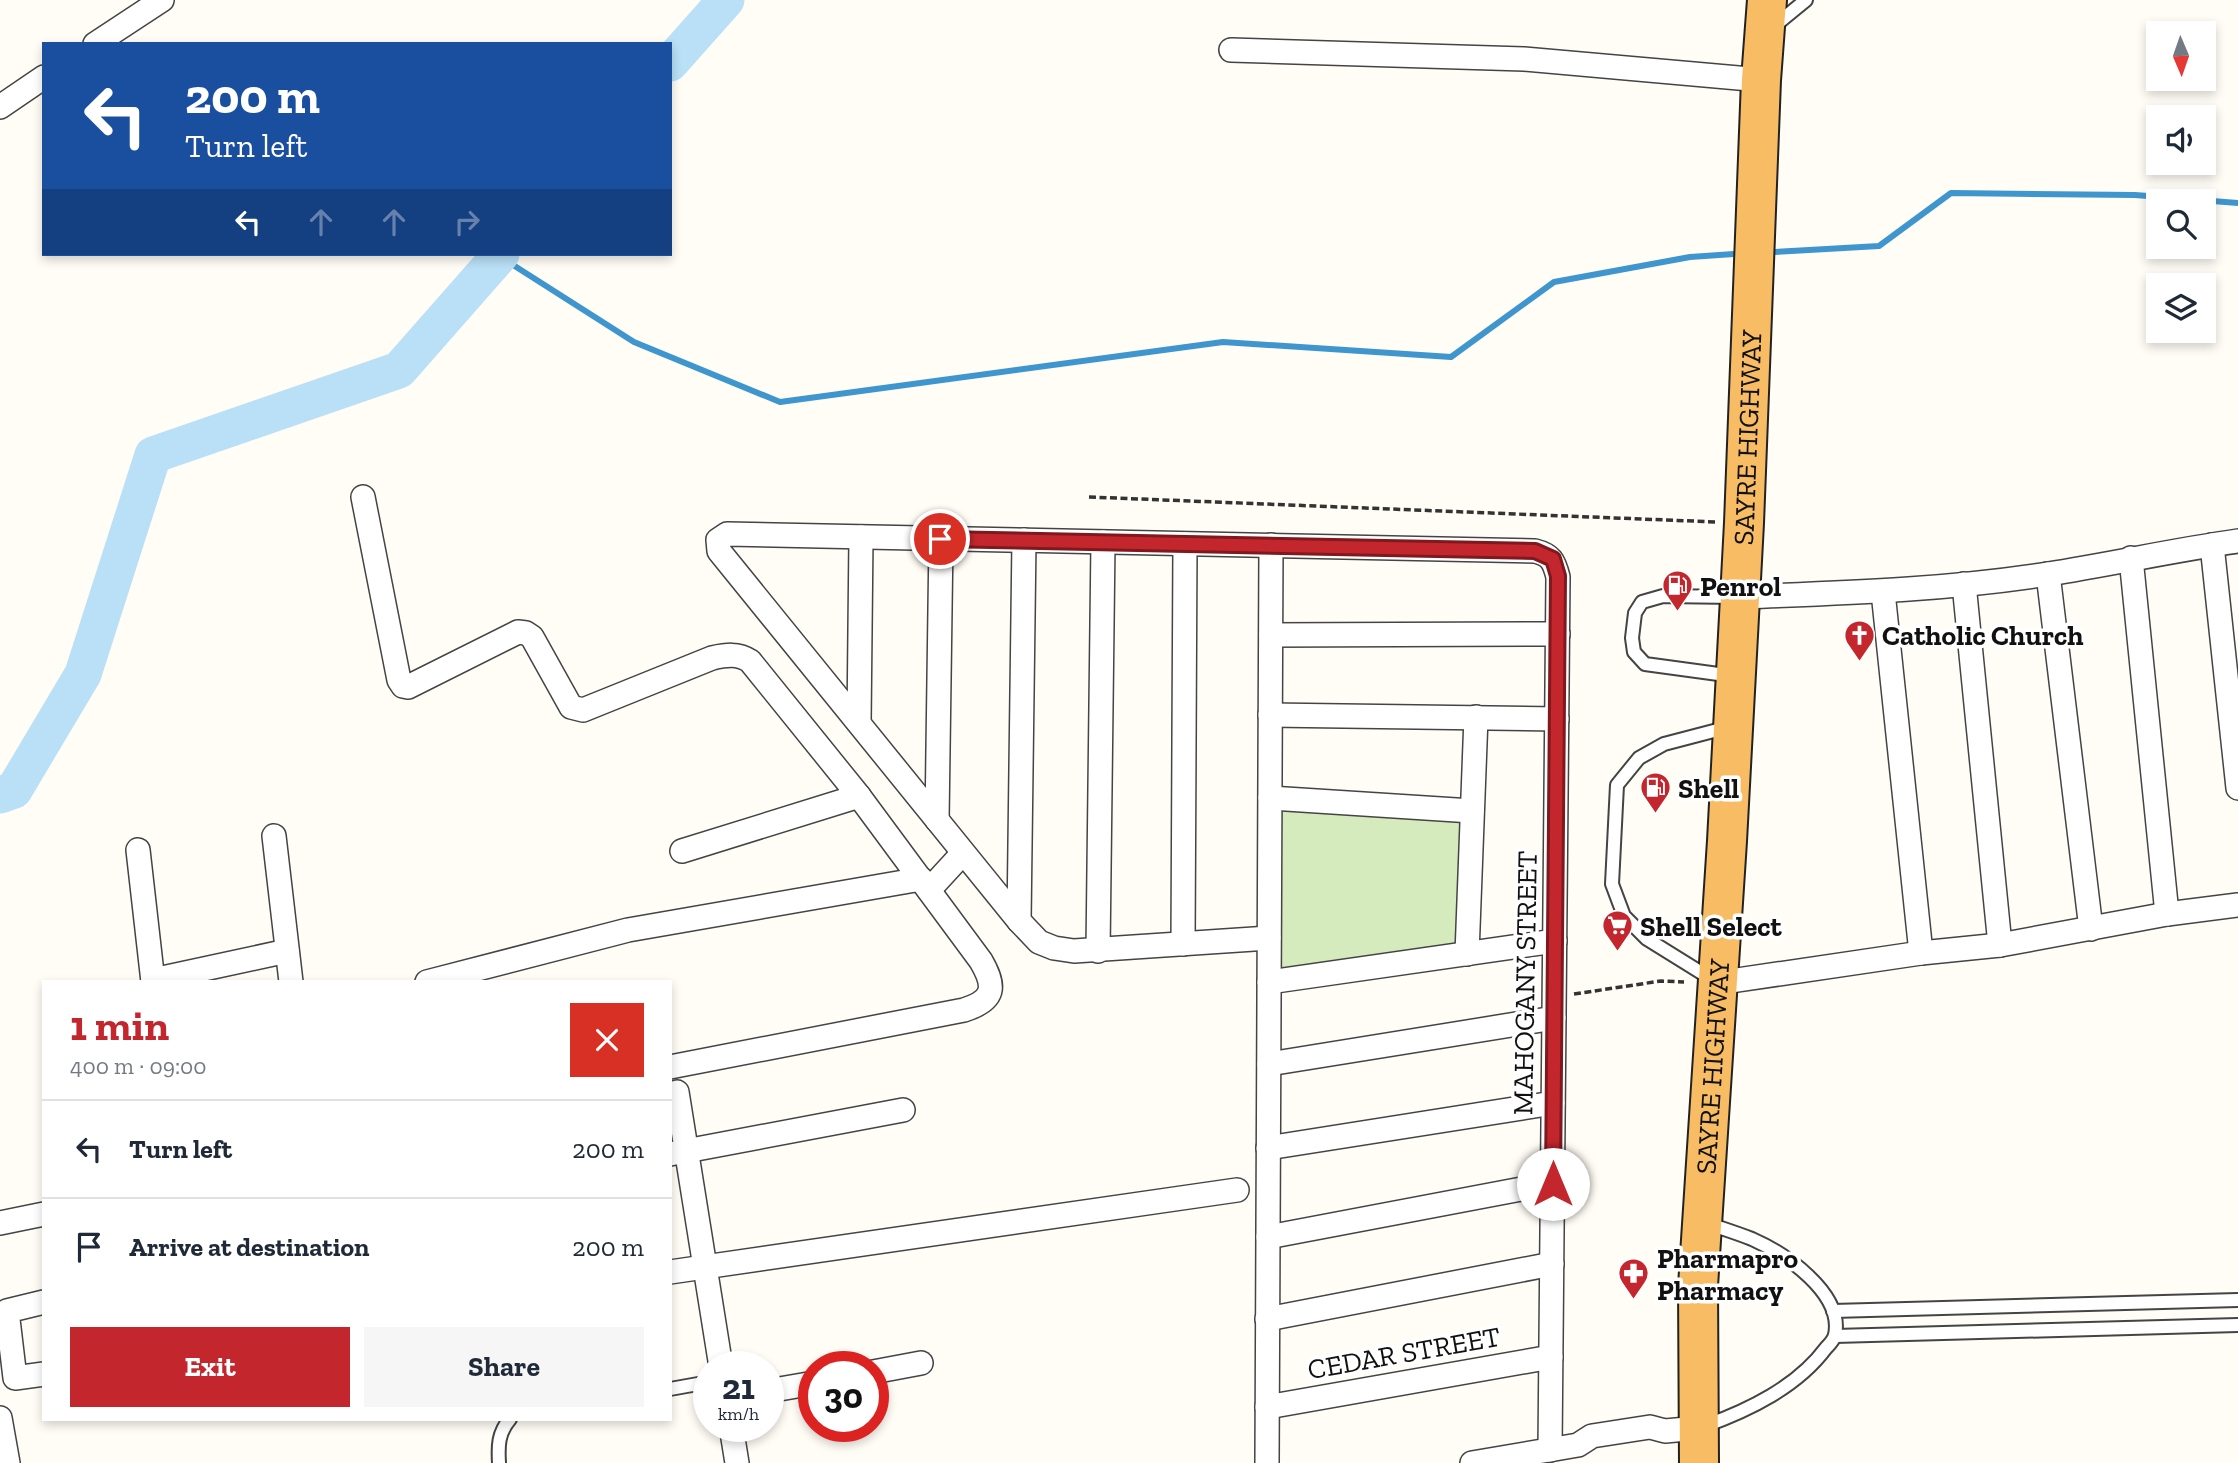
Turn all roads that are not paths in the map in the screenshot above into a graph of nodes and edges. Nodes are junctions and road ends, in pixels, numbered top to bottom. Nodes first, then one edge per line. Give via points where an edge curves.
1 (162, 0) edge
2 (1806, 0) edge
3 (1766, 17) edge
4 (98, 42) edge
5 (1231, 50) dead end
6 (42, 78) edge
7 (1761, 80) junction
8 (0, 107) edge
9 (363, 497) dead end
10 (861, 537) junction
11 (940, 539) junction
12 (1024, 540) junction
13 (2238, 541) edge
14 (1103, 542) junction
15 (1185, 544) junction
16 (1271, 545) junction
17 (2212, 545) junction
18 (2131, 558) junction
19 (2048, 574) junction
20 (1964, 584) junction
21 (1883, 592) junction
22 (1740, 597) junction
23 (1558, 634) junction
24 (1271, 635) junction
25 (1735, 677) junction
26 (2233, 710) edge
27 (1270, 715) junction
28 (1476, 717) junction
29 (1557, 719) junction
30 (859, 723) junction
31 (1732, 726) junction
32 (2238, 788) edge
33 (859, 796) junction
34 (1270, 798) junction
35 (1472, 811) junction
36 (937, 820) junction
37 (274, 836) dead end
38 (138, 850) dead end
39 (682, 851) dead end
40 (963, 853) junction
41 (925, 884) junction
42 (2238, 905) edge
43 (2167, 914) junction
44 (1019, 921) junction
45 (2091, 929) junction
46 (1269, 937) junction
47 (1555, 941) junction
48 (1183, 944) junction
49 (2000, 945) junction
50 (288, 951) junction
51 (1098, 951) junction
52 (1921, 953) junction
53 (1467, 954) junction
54 (153, 980) edge
55 (158, 980) edge
56 (291, 980) edge
57 (435, 980) edge
58 (1269, 982) junction
59 (1717, 983) junction
60 (1554, 1008) junction
61 (1269, 1064) junction
62 (672, 1066) edge
63 (677, 1092) dead end
64 (1553, 1103) junction
65 (903, 1110) dead end
66 (1268, 1148) junction
67 (678, 1152) edge
68 (1553, 1184) junction
69 (1237, 1190) dead end
70 (42, 1214) edge
71 (1702, 1221) junction
72 (0, 1223) edge
73 (1268, 1237) junction
74 (1552, 1264) junction
75 (705, 1267) junction
76 (672, 1272) edge
77 (2238, 1300) edge
78 (42, 1302) edge
79 (1833, 1311) junction
80 (1267, 1319) junction
81 (2238, 1325) edge
82 (1835, 1336) junction
83 (719, 1351) edge
84 (1551, 1357) junction
85 (921, 1363) dead end
86 (889, 1368) edge
87 (42, 1374) edge
88 (693, 1384) edge
89 (672, 1388) edge
90 (1267, 1407) junction
91 (0, 1418) edge
92 (508, 1421) edge
93 (1687, 1441) edge
94 (734, 1442) edge
95 (1550, 1450) junction
96 (8, 1463) edge
97 (499, 1463) edge
98 (737, 1463) edge
99 (1266, 1463) edge
100 (1472, 1463) edge

1 - 4 street
2 - 3 lane
3 - 7 highway, SAYRE HIGHWAY
5 - 7 street via 1524,59
6 - 8 street
7 - 22 highway, SAYRE HIGHWAY
9 - 33 street via 403,686 518,632 532,637 571,707 578,710 712,658 736,655 750,661
10 - 11 street
10 - 30 street
10 - 30 street via 727,534 718,543 719,551
11 - 12 street
11 - 36 street
12 - 14 street
12 - 44 street
13 - 17 street
14 - 15 street
14 - 51 street
15 - 16 street
15 - 48 street
16 - 23 street, MAHOGANY STREET via 1535,551 1553,559 1558,576
16 - 24 street
17 - 18 street
17 - 26 street
18 - 19 street
18 - 43 street
19 - 20 street
19 - 45 street
20 - 21 street
20 - 49 street
21 - 22 street
21 - 52 street
22 - 25 highway, SAYRE HIGHWAY
22 - 25 lane via 1663,596 1642,602 1635,613 1632,638 1634,652 1645,664
23 - 24 street
23 - 29 street, MAHOGANY STREET
24 - 27 street
25 - 31 highway, SAYRE HIGHWAY
26 - 32 street
27 - 28 street
27 - 34 street
28 - 29 street
28 - 35 street
29 - 47 street, MAHOGANY STREET
30 - 36 street
31 - 59 highway, SAYRE HIGHWAY
31 - 59 lane via 1664,744 1639,758 1616,785 1612,884 1624,916 1647,939
33 - 39 street
33 - 41 street
34 - 35 street
34 - 46 street
35 - 53 street
36 - 40 street
37 - 50 street
38 - 54 street
40 - 41 street
40 - 44 street
41 - 57 street via 628,930
41 - 62 street via 989,975 992,989 980,1005
42 - 43 street
43 - 45 street
44 - 51 street via 1039,942 1054,948
45 - 49 street
46 - 48 street
46 - 58 street
47 - 53 street
47 - 60 street, MAHOGANY STREET
48 - 51 street
49 - 52 street
50 - 55 street
50 - 56 street
52 - 59 street
53 - 58 street
58 - 61 street
59 - 71 highway, SAYRE HIGHWAY
60 - 61 street
60 - 64 street, MAHOGANY STREET
61 - 66 street
63 - 67 street
64 - 66 street
64 - 68 street, MAHOGANY STREET
65 - 67 street
66 - 73 street
67 - 75 street
68 - 73 street
68 - 74 street, MAHOGANY STREET
69 - 75 street
70 - 72 street
71 - 79 lane via 1784,1256 1807,1275
71 - 93 highway, SAYRE HIGHWAY
73 - 80 street
74 - 80 street
74 - 84 street, MAHOGANY STREET
75 - 76 street
75 - 83 street
77 - 79 lane
78 - 87 street via 7,1311 15,1378
79 - 82 lane
80 - 90 street
81 - 82 lane
82 - 93 lane via 1800,1376
84 - 90 street, CEDAR STREET
84 - 95 street, MAHOGANY STREET
85 - 86 street
88 - 89 lane
90 - 99 street
91 - 96 street
92 - 97 lane via 498,1444
93 - 95 street via 1652,1441 1594,1451 1578,1445
94 - 98 street
95 - 100 street

